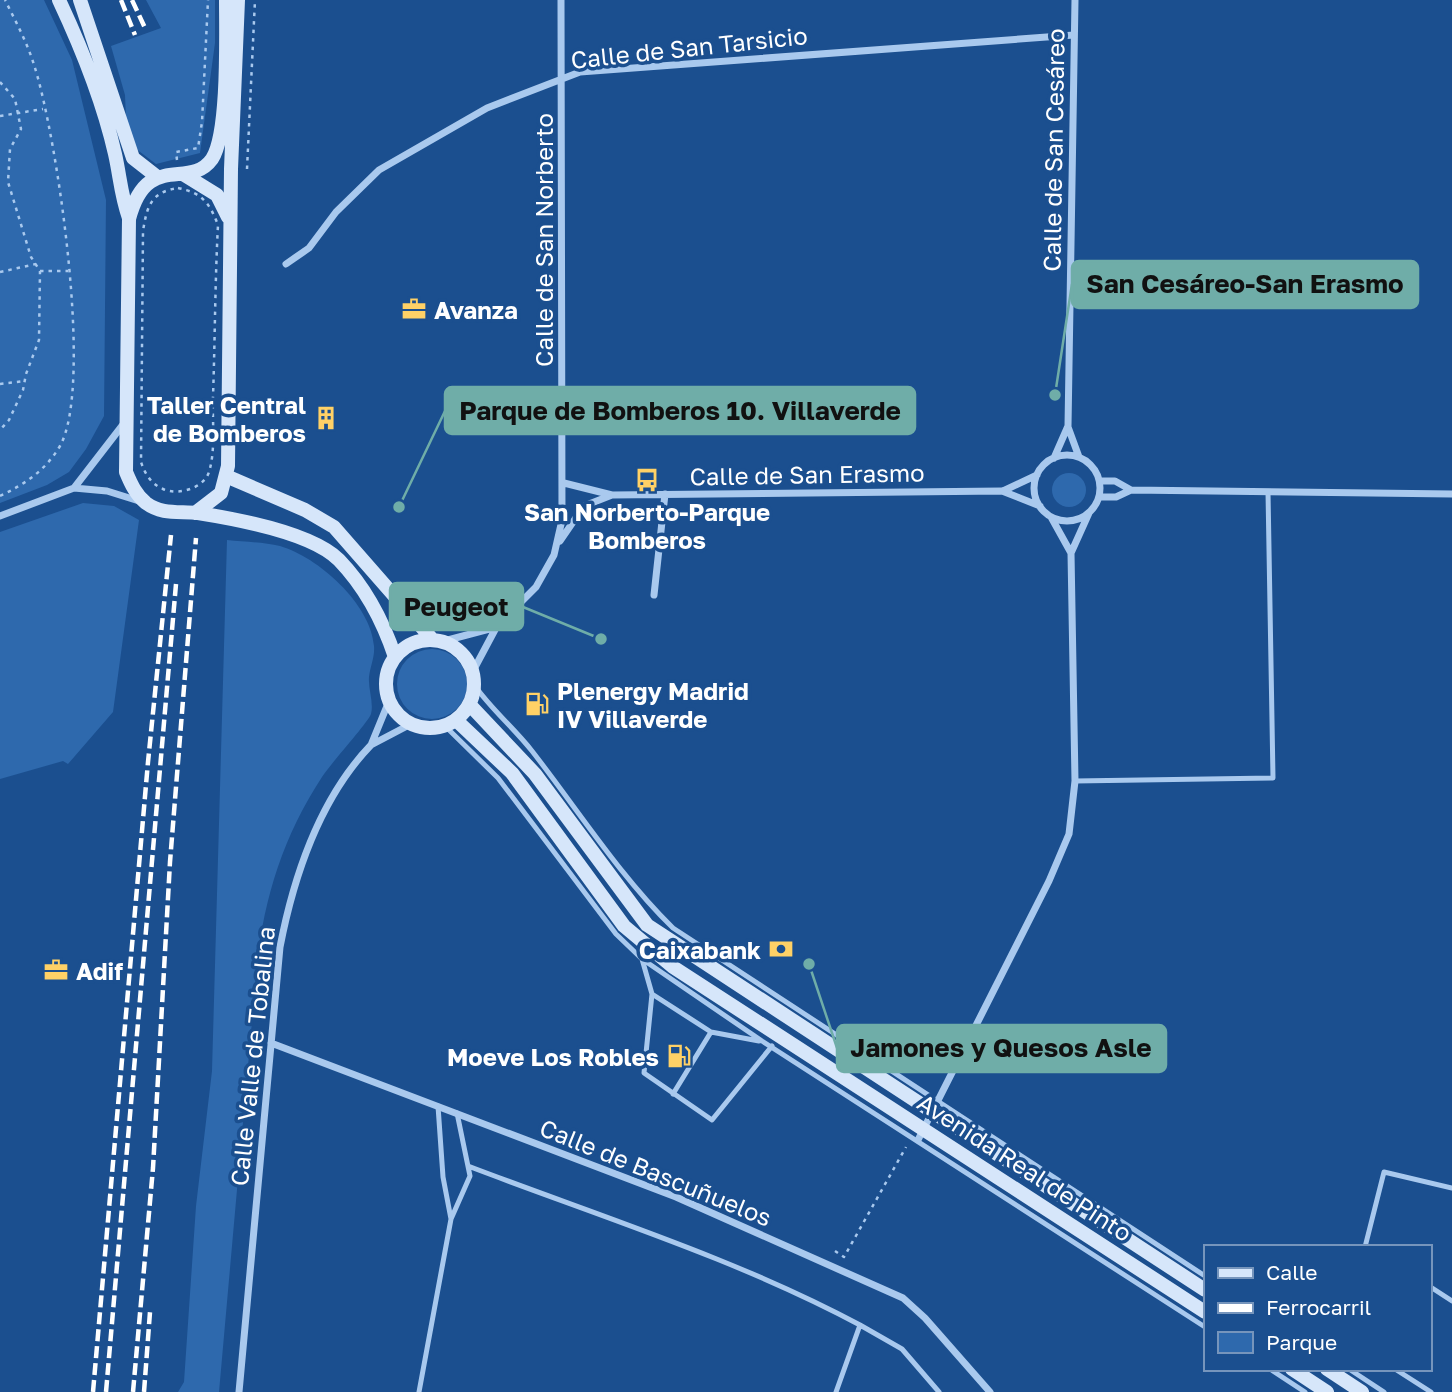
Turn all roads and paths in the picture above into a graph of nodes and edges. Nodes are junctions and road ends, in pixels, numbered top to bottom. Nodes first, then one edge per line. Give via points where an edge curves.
1 (5, 0) edge
2 (59, 0) edge
3 (80, 0) edge
4 (208, 0) edge
5 (226, 0) edge
6 (238, 0) edge
7 (255, 0) edge
8 (561, 0) edge
9 (1075, 0) edge
10 (1074, 35) junction
11 (92, 53) junction
12 (562, 78) junction
13 (0, 82) edge
14 (43, 109) junction
15 (19, 113) junction
16 (0, 116) edge
17 (179, 174) junction
18 (156, 176) junction
19 (231, 179) junction
20 (129, 219) junction
21 (231, 225) junction
22 (62, 243) dead end
23 (68, 244) junction
24 (36, 264) junction
25 (286, 264) dead end
26 (40, 271) junction
27 (68, 271) junction
28 (0, 272) edge
29 (25, 382) junction
30 (0, 384) edge
31 (126, 421) junction
32 (1068, 426) junction
33 (0, 430) edge
34 (1079, 457) junction
35 (1054, 458) junction
36 (1037, 475) junction
37 (226, 476) junction
38 (1100, 481) junction
39 (564, 483) junction
40 (74, 488) junction
41 (1131, 490) junction
42 (1002, 491) junction
43 (1268, 492) junction
44 (665, 494) junction
45 (1452, 494) edge
46 (612, 495) junction
47 (0, 496) edge
48 (1100, 497) junction
49 (148, 504) junction
50 (1040, 506) junction
51 (195, 513) junction
52 (1089, 513) junction
53 (0, 516) edge
54 (1051, 517) junction
55 (558, 544) junction
56 (1071, 553) junction
57 (654, 595) dead end
58 (497, 626) junction
59 (438, 640) junction
60 (395, 657) junction
61 (473, 671) junction
62 (475, 686) junction
63 (389, 701) junction
64 (470, 705) junction
65 (451, 723) junction
66 (411, 724) junction
67 (371, 745) junction
68 (1075, 780) junction
69 (642, 959) junction
70 (652, 994) junction
71 (711, 1032) junction
72 (762, 1041) junction
73 (271, 1043) junction
74 (772, 1046) junction
75 (673, 1094) junction
76 (438, 1106) junction
77 (934, 1107) junction
78 (457, 1113) junction
79 (918, 1135) junction
80 (468, 1166) junction
81 (1452, 1188) edge
82 (451, 1219) junction
83 (1366, 1245) edge
84 (835, 1251) dead end
85 (1204, 1275) edge
86 (1431, 1287) edge
87 (1204, 1289) edge
88 (1452, 1301) edge
89 (1204, 1311) edge
90 (860, 1325) junction
91 (1204, 1326) edge
92 (1273, 1371) edge
93 (1295, 1371) edge
94 (1330, 1371) edge
95 (1352, 1371) edge
96 (1398, 1371) edge
97 (239, 1392) edge
98 (419, 1392) edge
99 (836, 1392) edge
100 (939, 1392) edge
101 (990, 1392) edge
102 (1305, 1392) edge
103 (1327, 1392) edge
104 (1362, 1392) edge
105 (1384, 1392) edge
106 (1430, 1392) edge

1 - 14 path via 30,53
2 - 11 main road
3 - 11 main road
4 - 17 path via 198,148 176,152
5 - 17 main road via 220,136 210,162
6 - 19 main road
7 - 19 path via 247,179
8 - 12 street, Calle de San Norberto
9 - 10 street, Calle de San Cesáreo
10 - 12 street, Calle de San Tarsicio via 587,71
10 - 32 street, Calle de San Cesáreo
11 - 18 main road via 132,158
11 - 20 main road
12 - 25 street, Calle de San Tarsicio via 487,108 379,170 336,212 309,248
12 - 39 street, Calle de San Norberto
13 - 15 path via 15,99
14 - 15 path
14 - 23 path
15 - 16 path
15 - 24 path via 23,131 10,149 8,182
17 - 17 path via 147,205 143,230 141,462 156,486 168,491 191,489 209,472 212,419 218,225 210,204 191,191
17 - 18 main road
17 - 21 main road via 217,195
18 - 20 main road via 139,194
19 - 21 main road
20 - 31 main road
21 - 37 main road
22 - 23 path
23 - 27 path
24 - 26 path
24 - 28 path
26 - 27 path
26 - 29 path via 39,341
27 - 47 path via 74,365 70,417 61,444 31,481
29 - 30 path
29 - 33 path
31 - 40 street
31 - 49 main road via 126,472
32 - 34 street, Calle de San Cesáreo
32 - 35 street, Calle de San Cesáreo
34 - 35 street
34 - 38 street via 1092,466
35 - 36 street
36 - 42 street, Calle de San Erasmo
36 - 50 street via 1035,492
37 - 51 main road via 221,493
37 - 59 main road via 334,527
38 - 41 street via 1115,481
38 - 48 street
39 - 46 street, Calle de San Erasmo
39 - 55 street, Calle de San Norberto
40 - 49 street via 107,491
40 - 53 street
41 - 43 street
41 - 48 street via 1116,497
42 - 44 street, Calle de San Erasmo
42 - 50 street, Calle de San Erasmo
43 - 45 street
43 - 68 lane via 1273,778
44 - 46 street, Calle de San Erasmo
44 - 57 street
46 - 55 street, Calle de San Erasmo via 584,506
48 - 52 street
49 - 51 main road via 167,512
50 - 54 street
51 - 60 main road via 298,537 337,558 370,599
52 - 54 street via 1070,521
52 - 56 street
54 - 56 street
55 - 58 street, Calle de San Norberto via 536,587
56 - 68 street
58 - 59 street, Calle de San Norberto
58 - 61 street, Calle de San Norberto
59 - 60 main road via 411,643
59 - 61 main road via 462,652
60 - 63 main road via 387,670
61 - 62 main road
62 - 64 main road
62 - 77 lane via 492,711 529,747 645,900 673,928
63 - 66 main road via 397,715
63 - 67 street, Calle Valle de Tobalina
64 - 65 main road
64 - 77 main road, Avenida Real de Pinto via 535,774 647,925
65 - 66 main road via 428,729
65 - 69 lane via 616,934
65 - 79 main road, Avenida Real de Pinto via 512,773 624,926 673,968
66 - 67 street, Calle Valle de Tobalina
67 - 73 street, Calle Valle de Tobalina via 349,769 310,842 290,894 279,947
68 - 77 street via 1069,834 1049,881
69 - 70 lane
69 - 72 lane
70 - 71 lane
70 - 75 lane via 644,1073
71 - 72 lane
71 - 75 lane
72 - 74 lane
73 - 76 street, Calle de Bascuñuelos
73 - 97 street, Calle Valle de Tobalina
74 - 75 lane via 712,1120
74 - 79 lane
76 - 78 street, Calle de Bascuñuelos
76 - 82 lane
77 - 79 street
77 - 85 lane
77 - 87 main road, Avenida Real de Pinto
78 - 80 lane
78 - 101 street, Calle de Bascuñuelos via 676,1197 903,1298
79 - 84 path via 844,1257
79 - 89 main road, Avenida Real de Pinto
79 - 91 lane
80 - 82 lane via 470,1176
80 - 90 lane via 690,1250
81 - 83 lane via 1384,1172
82 - 98 lane
86 - 88 lane
90 - 99 lane
90 - 100 lane via 902,1349
92 - 102 lane
93 - 103 main road
94 - 104 main road
95 - 105 lane
96 - 106 lane

